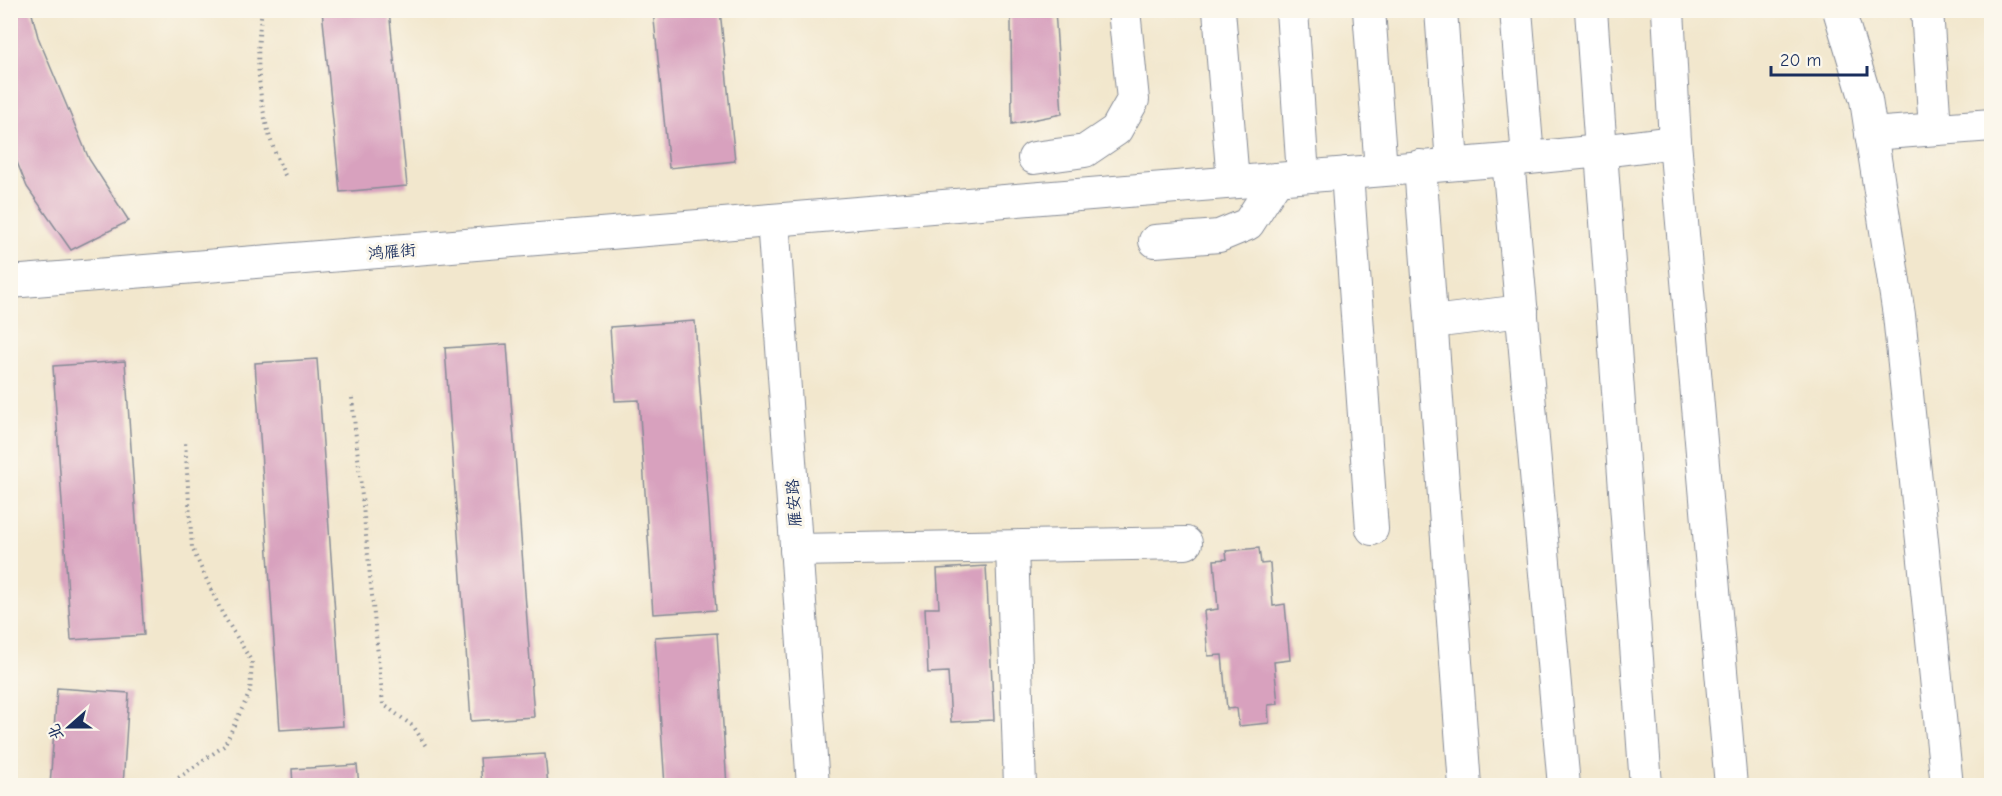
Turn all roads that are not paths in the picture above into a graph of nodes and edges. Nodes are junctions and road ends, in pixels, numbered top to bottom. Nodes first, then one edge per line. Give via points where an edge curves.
1 (1124, 10) edge
2 (1220, 10) edge
3 (1292, 10) edge
4 (1369, 10) edge
5 (1441, 10) edge
6 (1516, 10) edge
7 (1591, 10) edge
8 (1668, 10) edge
9 (1839, 10) edge
10 (1927, 10) edge
11 (1992, 125) edge
12 (1935, 129) junction
13 (1871, 134) junction
14 (1675, 142) junction
15 (1601, 151) junction
16 (1034, 158) dead end
17 (1518, 159) junction
18 (1452, 164) junction
19 (1420, 166) junction
20 (1381, 170) junction
21 (1347, 173) junction
22 (1290, 177) junction
23 (1233, 182) junction
24 (773, 220) junction
25 (1155, 241) dead end
26 (10, 282) edge
27 (1522, 311) junction
28 (1432, 322) junction
29 (1372, 529) dead end
30 (1186, 543) dead end
31 (1012, 547) junction
32 (796, 550) junction
33 (813, 786) edge
34 (1020, 786) edge
35 (1465, 786) edge
36 (1564, 786) edge
37 (1646, 786) edge
38 (1731, 786) edge
39 (1947, 786) edge

1 - 16 street via 1133,100 1116,130 1085,151
2 - 23 street
3 - 22 street
4 - 20 street
5 - 18 street
6 - 17 street
7 - 15 street
8 - 14 street
9 - 13 street via 1866,100
10 - 12 street
11 - 12 street
12 - 13 street
13 - 39 street via 1899,315
14 - 15 street, 鸿雁街
14 - 38 street
15 - 17 street, 鸿雁街
15 - 37 street
17 - 18 street, 鸿雁街
17 - 27 street
18 - 19 street, 鸿雁街
19 - 20 street, 鸿雁街
19 - 28 street
20 - 21 street, 鸿雁街
21 - 22 street, 鸿雁街
21 - 29 street
22 - 23 street, 鸿雁街
22 - 25 street via 1248,224 1219,236
23 - 24 street, 鸿雁街
24 - 26 street, 鸿雁街
24 - 32 street, 雁安路
27 - 28 street
27 - 36 street
28 - 35 street
30 - 31 street
31 - 32 street
31 - 34 street
32 - 33 street, 雁安路

